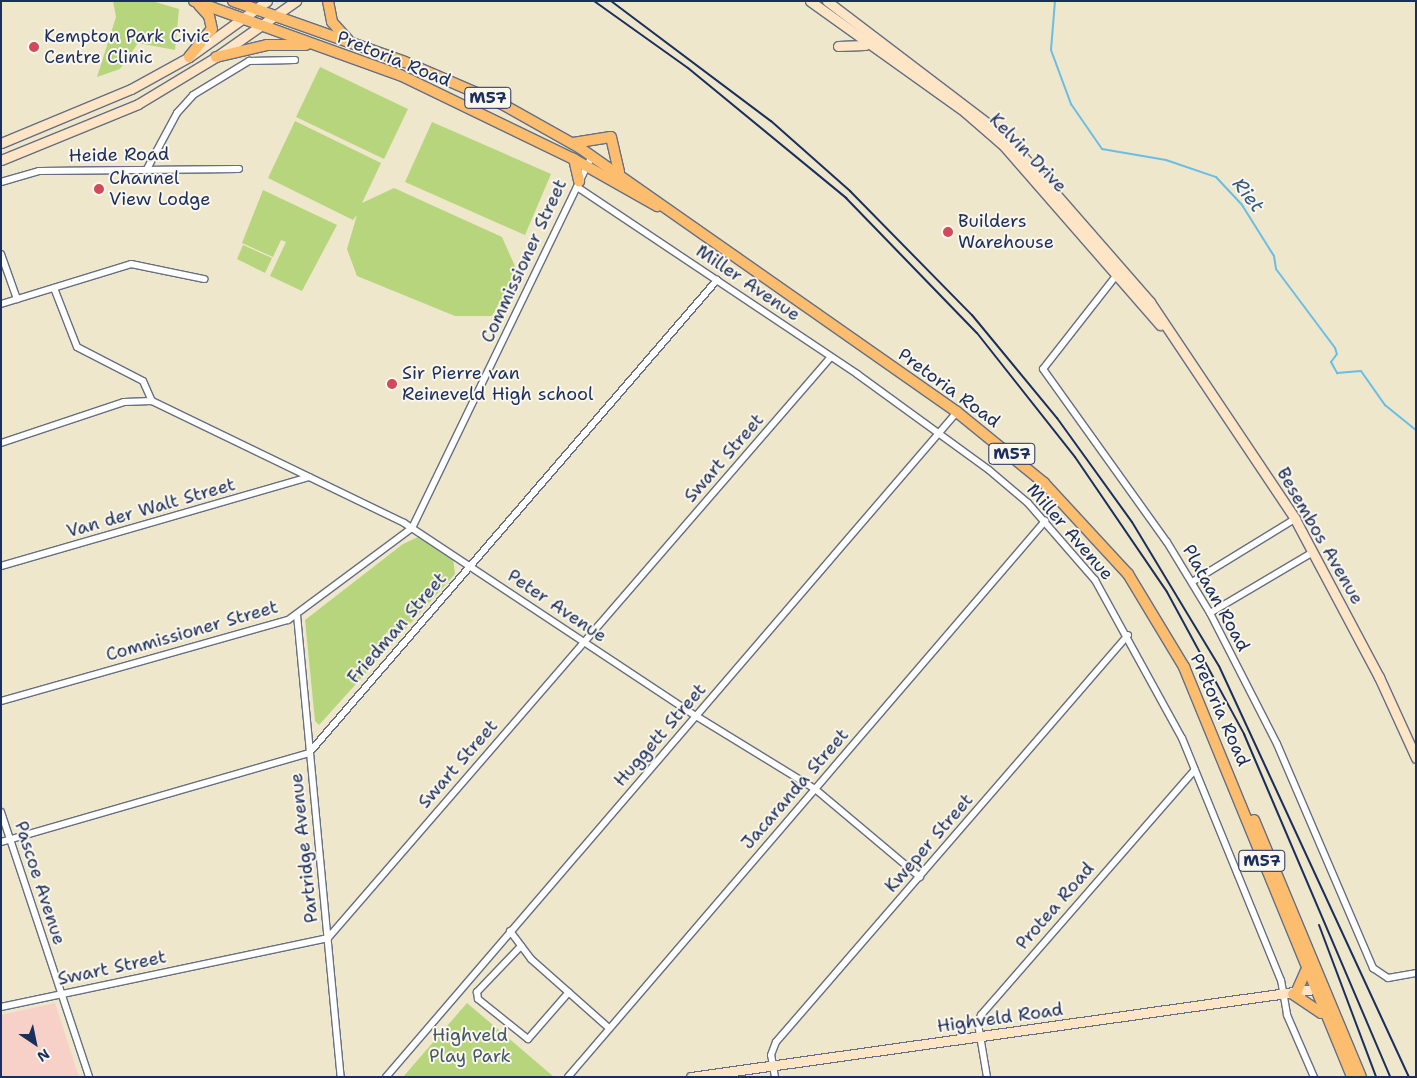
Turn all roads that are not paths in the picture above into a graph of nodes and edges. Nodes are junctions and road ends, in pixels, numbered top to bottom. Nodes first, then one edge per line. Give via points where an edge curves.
1 (233, 1) edge
2 (267, 1) edge
3 (296, 1) edge
4 (328, 1) edge
5 (810, 1) edge
6 (827, 1) edge
7 (196, 2) edge
8 (256, 9) junction
9 (276, 16) junction
10 (242, 19) junction
11 (263, 25) junction
12 (352, 44) junction
13 (314, 45) junction
14 (868, 45) junction
15 (838, 46) dead end
16 (189, 57) junction
17 (216, 57) junction
18 (295, 60) dead end
19 (1, 143) edge
20 (572, 143) junction
21 (592, 156) junction
22 (574, 159) junction
23 (1, 160) edge
24 (586, 166) junction
25 (147, 169) junction
26 (239, 169) dead end
27 (620, 173) junction
28 (1, 182) edge
29 (578, 184) junction
30 (680, 218) junction
31 (1, 254) edge
32 (1118, 273) junction
33 (204, 279) dead end
34 (717, 280) junction
35 (54, 288) junction
36 (17, 299) junction
37 (1, 304) edge
38 (1174, 339) joint
39 (831, 357) junction
40 (152, 401) junction
41 (957, 412) junction
42 (940, 433) junction
43 (1, 443) edge
44 (309, 477) junction
45 (1295, 519) junction
46 (1045, 522) junction
47 (412, 528) junction
48 (1313, 552) junction
49 (1, 566) edge
50 (470, 566) junction
51 (1192, 582) junction
52 (1210, 613) junction
53 (297, 615) junction
54 (1128, 635) junction
55 (583, 642) junction
56 (1, 701) edge
57 (696, 716) junction
58 (309, 753) junction
59 (1416, 758) edge
60 (1195, 770) junction
61 (1236, 786) junction
62 (815, 789) junction
63 (1, 812) edge
64 (10, 840) junction
65 (1, 842) edge
66 (920, 877) junction
67 (510, 931) junction
68 (328, 938) junction
69 (521, 946) junction
70 (1306, 971) junction
71 (1416, 974) edge
72 (1318, 989) junction
73 (569, 992) junction
74 (61, 994) junction
75 (1292, 994) junction
76 (1, 1007) edge
77 (1324, 1015) junction
78 (609, 1028) junction
79 (981, 1037) junction
80 (772, 1065) junction
81 (88, 1077) edge
82 (341, 1077) edge
83 (386, 1077) edge
84 (568, 1077) edge
85 (691, 1077) edge
86 (775, 1077) edge
87 (987, 1077) edge
88 (1314, 1077) edge
89 (1352, 1077) edge
90 (1360, 1077) edge

1 - 8 main road, Pretoria Road / M57
2 - 8 street
3 - 9 street
4 - 12 main road via 332,22
5 - 14 street, Kelvin Drive
6 - 32 street, Kelvin Drive via 1008,139
7 - 10 main road, Pretoria Road / M57
7 - 16 main road via 209,16 212,29
8 - 9 main road, Pretoria Road / M57
8 - 10 street
9 - 11 street
9 - 12 main road, Pretoria Road / M57
10 - 11 main road, Pretoria Road / M57
10 - 16 street
11 - 13 main road, Pretoria Road / M57
11 - 17 street
12 - 20 main road, Pretoria Road / M57 via 502,104
13 - 17 main road via 267,45
13 - 22 main road, Pretoria Road / M57 via 400,75
14 - 15 street
14 - 32 street, Kelvin Drive via 965,112 1003,145
16 - 19 street via 77,114
17 - 23 street via 109,118
18 - 25 street via 248,61 193,95 177,113
20 - 21 main road, Pretoria Road / M57
20 - 27 main road via 611,137
21 - 24 street, Commissioner Street
21 - 27 main road, Pretoria Road / M57
22 - 24 main road, Pretoria Road / M57
22 - 29 main road
24 - 29 street, Commissioner Street
24 - 30 main road, Pretoria Road / M57
25 - 26 street, Heide Road
25 - 28 street, Heide Road via 39,171
27 - 30 main road, Pretoria Road / M57
29 - 34 street, Miller Avenue / M57
29 - 47 street, Commissioner Street
30 - 41 main road, Pretoria Road / M57
31 - 36 street
32 - 38 street, Kelvin Drive
32 - 51 street, Plataan Road via 1043,369
33 - 35 street via 131,264
34 - 39 street, Miller Avenue / M57
34 - 50 street, Friedman Street
35 - 36 street
35 - 40 street via 77,347 144,380
36 - 37 street
38 - 45 street, Besembos Avenue
39 - 42 street, Miller Avenue / M57
39 - 55 street, Swart Street
40 - 43 street via 124,402
40 - 44 street, Peter Avenue
41 - 42 street, Huggett Street
41 - 61 main road, Pretoria Road / M57 via 1044,482 1128,574 1184,666
42 - 46 street, Miller Avenue / M57 via 1015,490
42 - 57 street, Huggett Street
44 - 47 street, Peter Avenue
44 - 49 street, Van der Walt Street
45 - 48 street, Besembos Avenue
45 - 51 street
46 - 54 street, Miller Avenue / M57 via 1101,588
46 - 62 street, Jacaranda Street
47 - 50 street, Peter Avenue
47 - 53 street, Commissioner Street
48 - 52 street
48 - 59 street, Besembos Avenue
50 - 55 street, Peter Avenue
50 - 58 street, Friedman Street
51 - 52 street, Plataan Road
52 - 71 street, Plataan Road via 1277,744 1365,952 1383,976
53 - 56 street, Commissioner Street
53 - 58 street, Partridge Avenue
54 - 60 street, Miller Avenue / M57
54 - 66 street, Kweper Street
55 - 57 street, Peter Avenue
55 - 68 street, Swart Street
57 - 62 street, Peter Avenue
57 - 67 street, Huggett Street
58 - 64 street
58 - 68 street, Partridge Avenue
60 - 75 street, Miller Avenue / M57
60 - 79 street, Protea Road via 981,1015
61 - 70 main road, Pretoria Road / M57
61 - 72 main road, Pretoria Road / M57
62 - 66 street, Peter Avenue
62 - 78 street, Jacaranda Street
63 - 64 street, Pascoe Avenue
64 - 65 street
64 - 74 street, Pascoe Avenue
66 - 80 street, Kweper Street via 776,1042
67 - 69 street
67 - 83 street, Huggett Street
68 - 74 street, Swart Street
68 - 82 street, Partridge Avenue
69 - 73 street
69 - 73 street via 477,998 528,1039
70 - 72 main road, Pretoria Road / M57
70 - 75 main road
72 - 75 street, Highveld Road
72 - 77 main road, Pretoria Road / M57
72 - 90 main road, Pretoria Road / M57
73 - 78 street
74 - 76 street, Swart Street
74 - 81 street, Pascoe Avenue
75 - 77 main road
75 - 79 street, Highveld Road
75 - 88 street, M57 via 1287,1015
77 - 89 main road, Pretoria Road / M57
78 - 84 street, Jacaranda Street
79 - 80 street, Highveld Road
79 - 87 street, Protea Road
80 - 85 street, Highveld Road
80 - 86 street, Kweper Street

